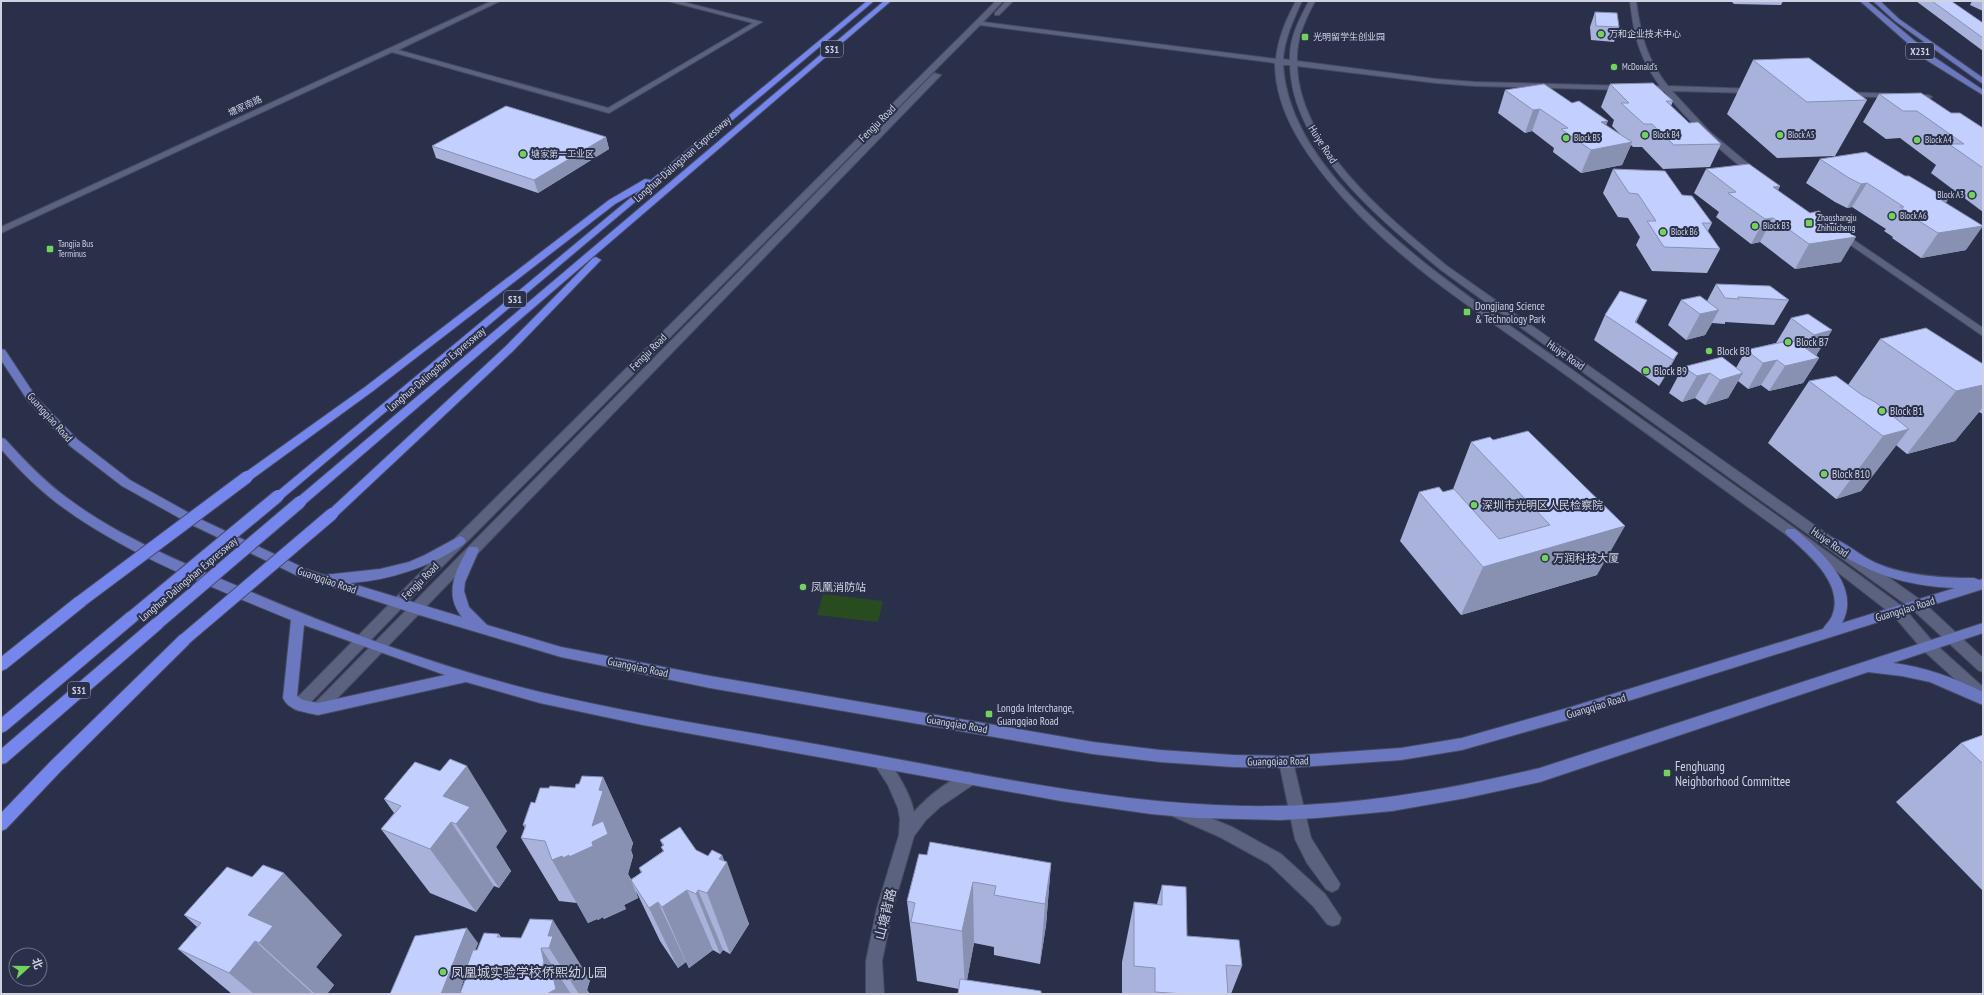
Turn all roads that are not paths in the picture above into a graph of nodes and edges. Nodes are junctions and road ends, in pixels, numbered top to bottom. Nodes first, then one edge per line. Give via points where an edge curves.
1 (497, 1) edge
2 (671, 1) edge
3 (712, 1) edge
4 (871, 1) edge
5 (888, 1) edge
6 (1000, 1) edge
7 (1010, 1) edge
8 (1298, 1) edge
9 (1312, 1) edge
10 (1633, 1) edge
11 (1862, 1) edge
12 (1876, 1) edge
13 (700, 8) junction
14 (982, 24) junction
15 (391, 50) junction
16 (1279, 61) junction
17 (1292, 63) junction
18 (1983, 82) edge
19 (1667, 89) junction
20 (1762, 92) dead end
21 (1983, 93) edge
22 (1833, 94) edge
23 (1928, 97) edge
24 (680, 162) junction
25 (1764, 181) edge
26 (668, 189) junction
27 (1828, 225) edge
28 (1, 230) edge
29 (1983, 333) edge
30 (1, 352) edge
31 (1, 442) edge
32 (1791, 532) junction
33 (460, 541) junction
34 (1830, 542) junction
35 (473, 550) junction
36 (310, 576) junction
37 (1983, 583) edge
38 (398, 604) junction
39 (1917, 605) junction
40 (416, 609) junction
41 (1898, 611) junction
42 (298, 617) junction
43 (1983, 628) edge
44 (487, 630) junction
45 (1826, 634) junction
46 (1951, 638) junction
47 (361, 642) junction
48 (1928, 646) junction
49 (378, 648) junction
50 (1, 665) edge
51 (1983, 666) edge
52 (1863, 668) junction
53 (468, 676) junction
54 (1983, 696) edge
55 (1983, 699) edge
56 (299, 705) junction
57 (318, 709) junction
58 (1, 727) edge
59 (1, 758) edge
60 (880, 762) junction
61 (1286, 762) junction
62 (969, 779) junction
63 (1169, 808) junction
64 (1297, 813) junction
65 (1, 824) edge
66 (907, 835) junction
67 (1332, 884) dead end
68 (1334, 918) dead end
69 (874, 994) edge

1 - 15 street, 塘家南路
2 - 13 street
3 - 13 street
4 - 24 highway, Longhua-Dalingshan Expressway / S31
5 - 26 highway, Longhua-Dalingshan Expressway / S31
6 - 14 street, Fengju Road
7 - 14 street, Fengju Road
8 - 16 street, Huiye Road via 1283,34
9 - 17 street, Huiye Road via 1298,30
10 - 19 street via 1640,45
11 - 21 main road, X231 via 1931,59
12 - 18 main road, X231 via 1896,20
13 - 15 street via 758,22 609,111
14 - 16 street
14 - 33 street, Fengju Road
14 - 35 street, Fengju Road
15 - 28 street, 塘家南路
16 - 17 street
16 - 32 street, Huiye Road via 1284,95 1296,128 1308,148 1342,191 1394,241 1430,272 1475,305
17 - 19 street via 1475,84
17 - 34 street, Huiye Road via 1298,96 1311,128 1323,147 1357,189 1408,238 1444,268
19 - 20 street
19 - 25 street via 1702,130
22 - 23 street
24 - 50 highway, bridge via 612,202 369,389 81,601
24 - 58 highway, Longhua-Dalingshan Expressway / S31, bridge
26 - 59 highway, Longhua-Dalingshan Expressway / S31, bridge
26 - 65 highway, bridge via 509,350 332,514 185,639
27 - 29 street
30 - 36 main road, Guangqiao Road via 32,399 74,443 126,483 196,522
31 - 42 main road via 24,468 78,512 151,554
32 - 41 street, Huiye Road
32 - 45 main road via 1819,559 1836,583 1840,594 1842,604 1839,620
33 - 36 main road via 423,562 393,572 345,578
33 - 38 street, Fengju Road
34 - 37 main road via 1872,566 1891,573 1937,581
34 - 39 street, Huiye Road
35 - 40 street, Fengju Road
35 - 44 main road via 461,572 457,597 466,614
36 - 38 main road, Guangqiao Road
37 - 39 main road, Guangqiao Road
38 - 40 main road, Guangqiao Road
38 - 47 street, Fengju Road
39 - 41 main road, Guangqiao Road
39 - 46 street, Huiye Road
40 - 44 main road, Guangqiao Road
40 - 49 street, Fengju Road
41 - 45 main road, Guangqiao Road
41 - 48 street, Huiye Road
42 - 47 main road
42 - 56 main road via 290,698
43 - 46 main road
44 - 61 main road, Guangqiao Road via 561,652 710,682 1093,748 1160,756
45 - 61 main road, Guangqiao Road via 1526,727 1462,744 1401,754
46 - 48 main road
46 - 51 street, Huiye Road
47 - 49 main road
47 - 56 street, Fengju Road
48 - 52 main road
48 - 54 street, Huiye Road
49 - 53 main road
49 - 57 street, Fengju Road
52 - 55 main road via 1912,671 1938,678
52 - 64 main road via 1540,775 1471,792 1404,803
53 - 57 main road
53 - 60 main road via 532,696 689,729
56 - 57 main road
60 - 62 main road
60 - 66 street via 894,780 906,808
61 - 64 street
62 - 63 main road via 1094,800
62 - 66 street via 935,800 924,810
63 - 64 main road
63 - 68 street via 1226,832 1275,859 1319,900
64 - 67 street via 1313,858
66 - 69 street, 山塘背路 via 885,908 874,961

